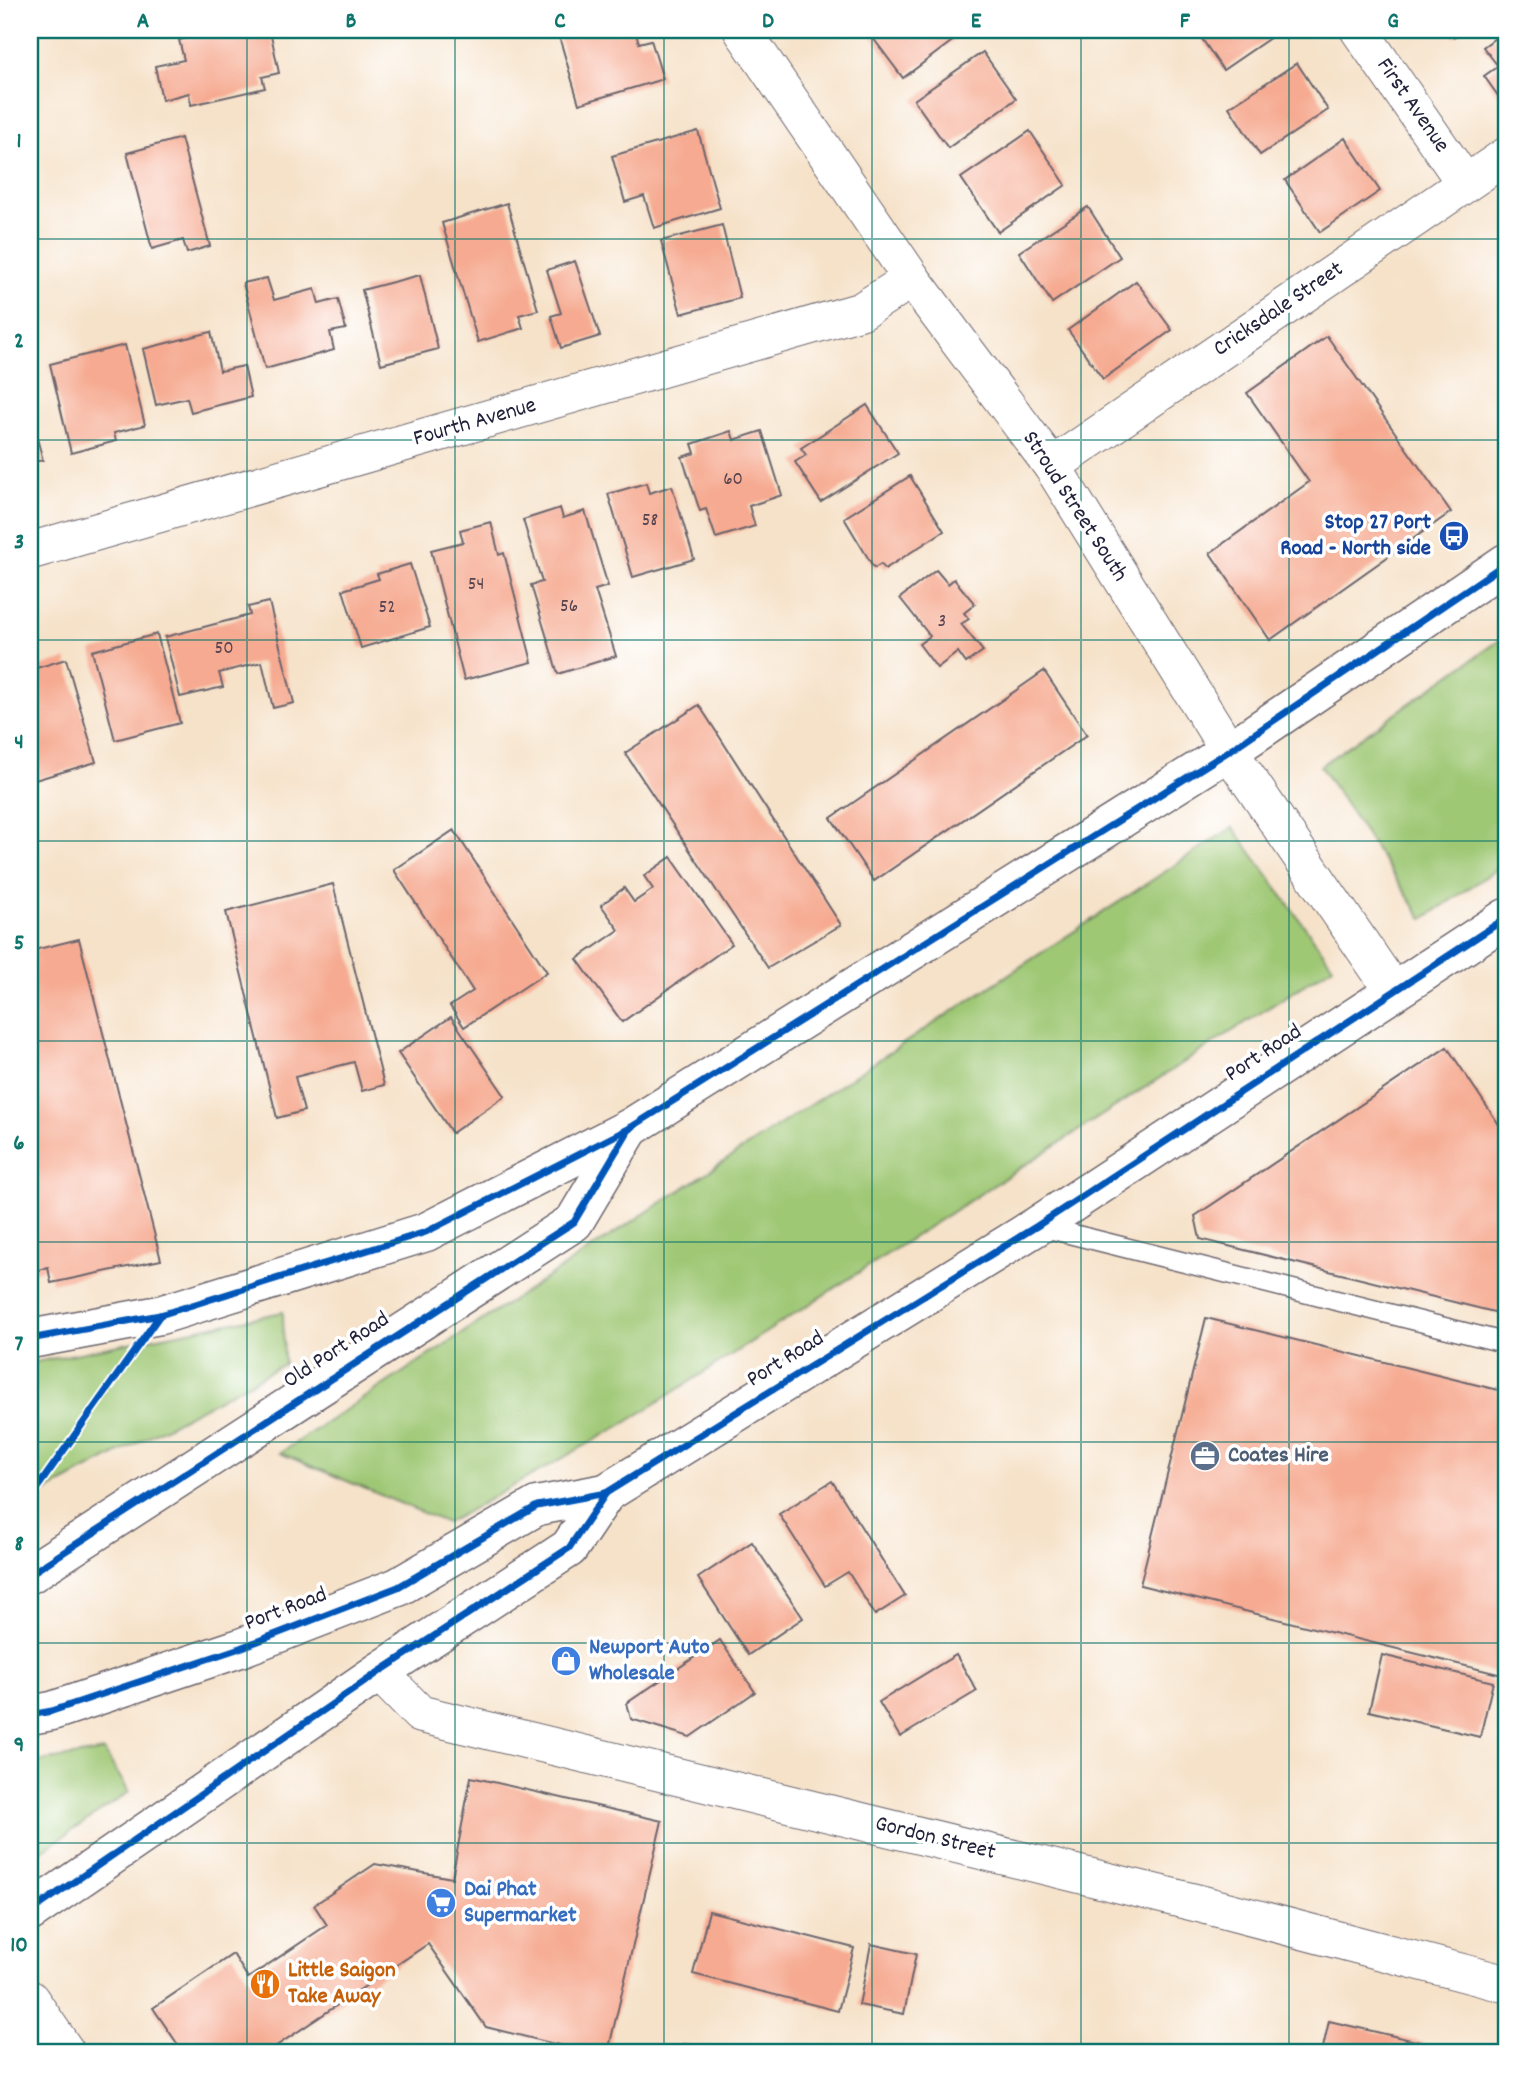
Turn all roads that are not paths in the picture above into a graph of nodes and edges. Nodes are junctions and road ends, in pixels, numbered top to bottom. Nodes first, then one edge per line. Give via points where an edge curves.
1 (743, 30) edge
2 (1359, 30) edge
3 (1506, 156) edge
4 (1465, 183) junction
5 (912, 279) junction
6 (1052, 466) junction
7 (30, 551) edge
8 (1506, 563) edge
9 (1229, 751) junction
10 (1506, 918) edge
11 (1394, 992) junction
12 (630, 1128) junction
13 (1037, 1226) junction
14 (30, 1339) edge
15 (1506, 1343) edge
16 (606, 1493) junction
17 (30, 1574) edge
18 (379, 1672) junction
19 (30, 1714) edge
20 (30, 1912) edge
21 (1506, 1984) edge
22 (30, 1999) edge
23 (66, 2052) edge

1 - 5 street, Stroud Street South
2 - 4 street, First Avenue
3 - 4 street, Cricksdale Street
4 - 6 street, Cricksdale Street
5 - 6 street, Stroud Street South
5 - 7 street, Fourth Avenue via 861,311
6 - 9 street, Stroud Street South
8 - 9 main road
9 - 11 street, Stroud Street South
9 - 12 main road
10 - 11 main road, Port Road
11 - 13 main road, Port Road
12 - 14 main road via 426,1232 160,1315
12 - 17 main road, Old Port Road via 574,1222
13 - 15 lane
13 - 16 main road, Port Road
16 - 18 main road via 569,1548
16 - 19 main road, Port Road via 537,1506 398,1587 240,1648 52,1711
18 - 20 main road
18 - 21 street, Gordon Street via 420,1714 1200,1903
22 - 23 street

